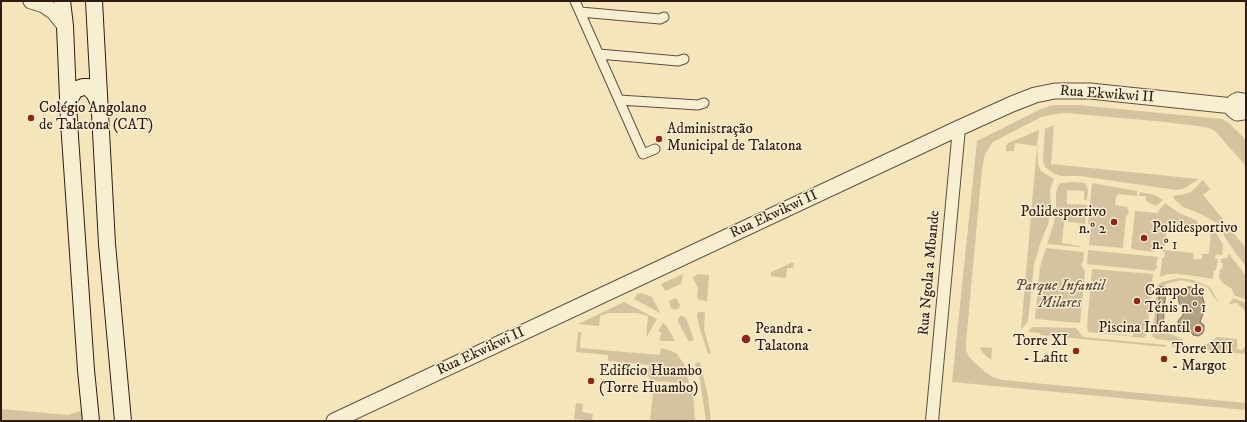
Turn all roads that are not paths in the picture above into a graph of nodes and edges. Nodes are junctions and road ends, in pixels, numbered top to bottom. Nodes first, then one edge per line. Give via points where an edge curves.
1 (31, 1) edge
2 (62, 1) edge
3 (94, 1) edge
4 (575, 1) edge
5 (580, 12) junction
6 (664, 16) dead end
7 (65, 26) junction
8 (599, 54) junction
9 (684, 59) dead end
10 (619, 100) junction
11 (68, 102) junction
12 (704, 103) dead end
13 (99, 104) junction
14 (1243, 106) edge
15 (959, 128) junction
16 (655, 149) dead end
17 (122, 420) edge
18 (91, 421) edge
19 (334, 421) edge
20 (932, 421) edge

1 - 7 street via 44,4
2 - 7 main road
3 - 13 main road
4 - 5 street
5 - 6 street via 660,18
5 - 8 street
7 - 11 main road
8 - 9 street via 678,61
8 - 10 street
10 - 12 street via 698,105
10 - 16 street via 643,154
11 - 13 main road via 75,90 88,87
11 - 18 main road
13 - 17 main road via 106,244
14 - 15 street, Rua Ekwikwi II via 1090,91 1055,91 1035,95
15 - 19 street, Rua Ekwikwi II
15 - 20 street, Rua Ngola a Mbande

